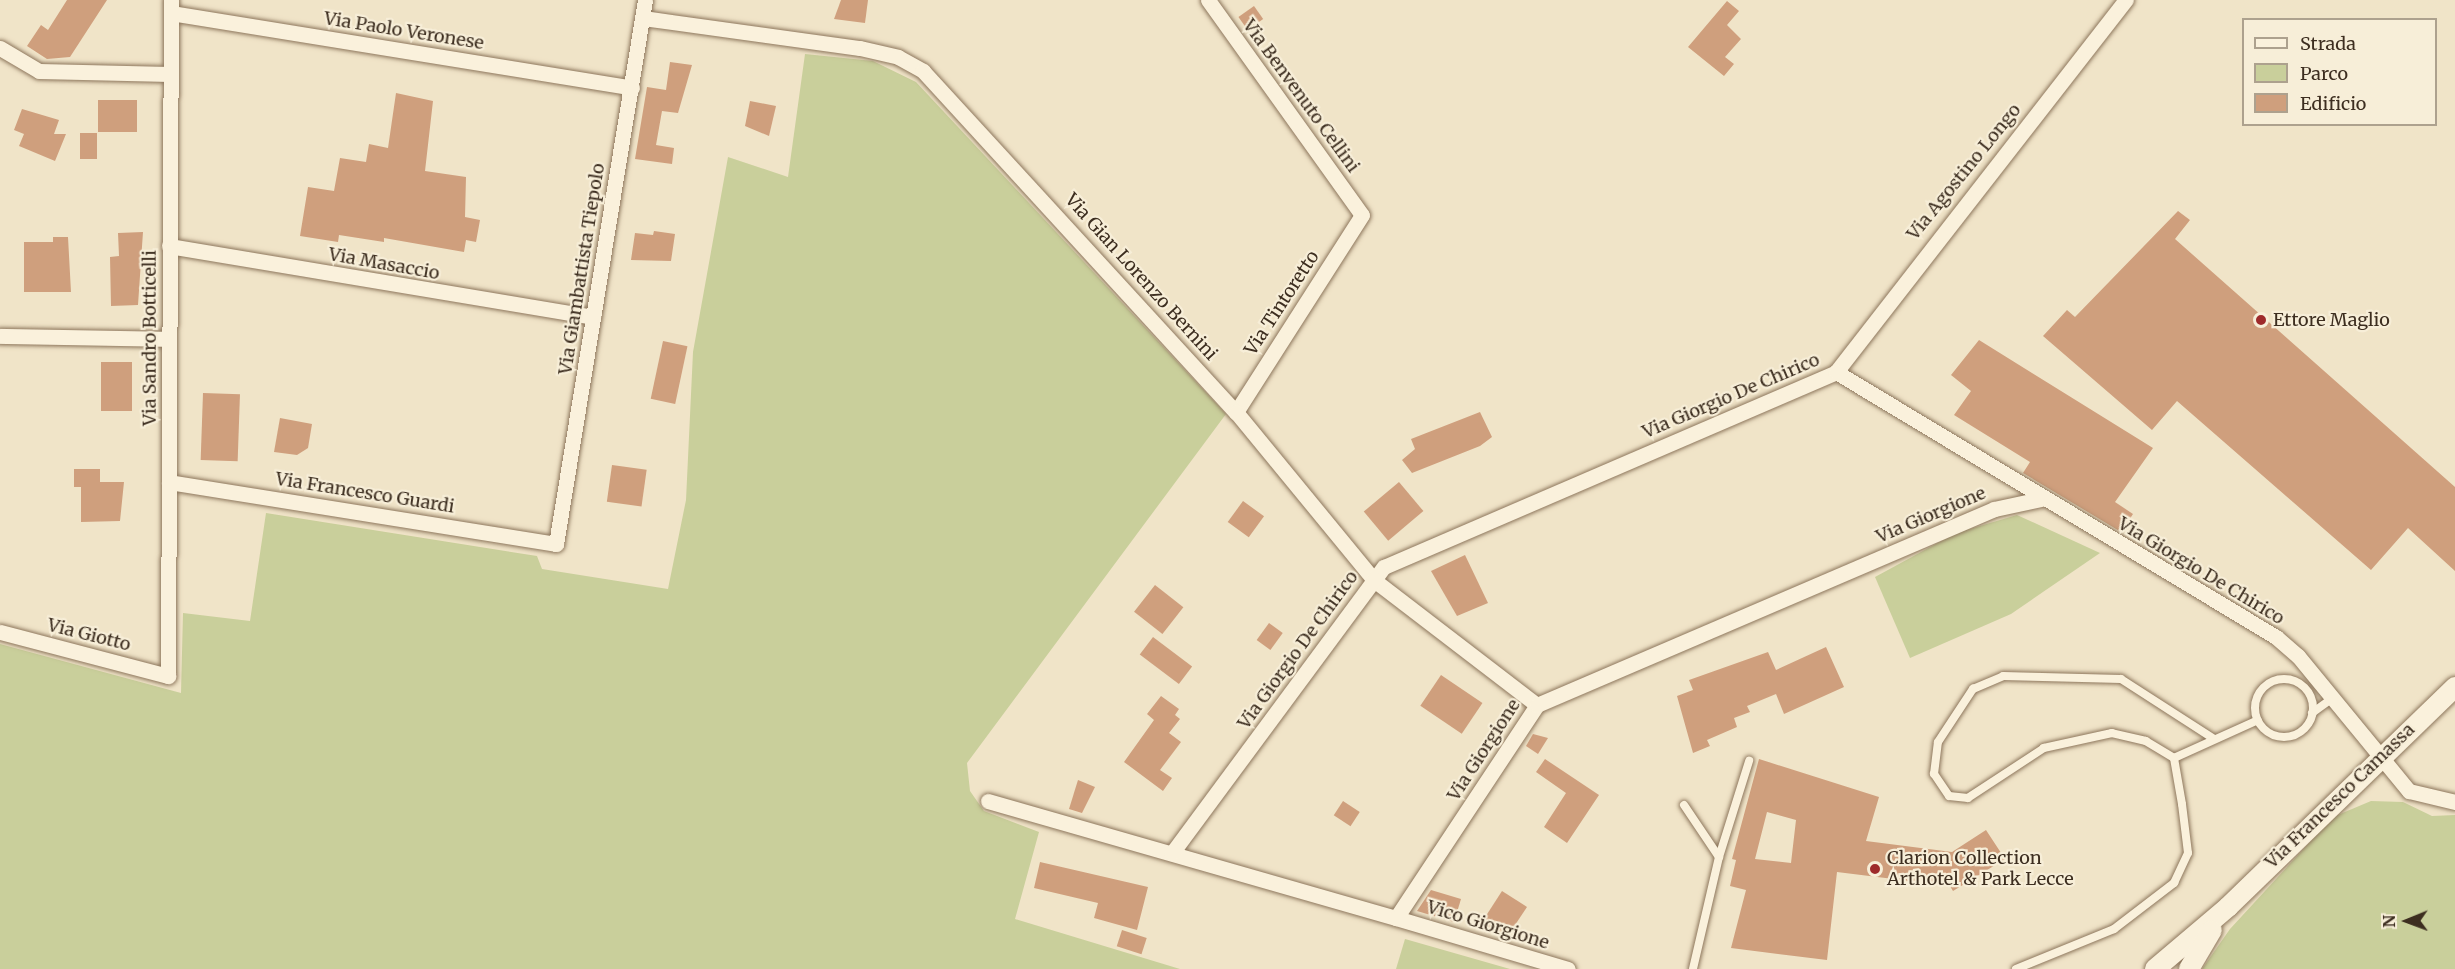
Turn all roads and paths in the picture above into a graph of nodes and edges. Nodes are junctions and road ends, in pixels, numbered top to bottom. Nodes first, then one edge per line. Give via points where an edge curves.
1 (645, 0) edge
2 (1208, 0) edge
3 (2126, 0) edge
4 (171, 7) edge
5 (643, 18) junction
6 (0, 48) edge
7 (170, 74) junction
8 (632, 88) junction
9 (1362, 215) joint
10 (169, 246) junction
11 (593, 317) junction
12 (0, 336) edge
13 (169, 339) junction
14 (1836, 372) junction
15 (1236, 412) junction
16 (169, 482) junction
17 (2041, 499) junction
18 (556, 543) joint
19 (1374, 580) junction
20 (0, 632) edge
21 (2310, 671) junction
22 (168, 676) joint
23 (2298, 682) junction
24 (2455, 687) edge
25 (2333, 698) junction
26 (1537, 705) junction
27 (2312, 713) junction
28 (2258, 720) junction
29 (2214, 739) junction
30 (2380, 756) junction
31 (2174, 758) junction
32 (1749, 761) dead end
33 (988, 801) dead end
34 (2455, 802) edge
35 (1684, 805) dead end
36 (1172, 853) junction
37 (1719, 857) junction
38 (2228, 908) junction
39 (1396, 918) junction
40 (1568, 969) edge
41 (1693, 969) edge
42 (2016, 969) edge
43 (2155, 969) edge
44 (2189, 969) edge

1 - 5 street, Via Giambattista Tiepolo
2 - 9 street, Via Benvenuto Cellini
3 - 14 street, Via Agostino Longo via 1874,316
4 - 7 street, Via Sandro Botticelli
4 - 8 street, Via Paolo Veronese
5 - 8 street, Via Giambattista Tiepolo
5 - 15 street, Via Gian Lorenzo Bernini via 860,48 898,57 923,71
6 - 7 street via 39,71
7 - 10 street, Via Sandro Botticelli
8 - 11 street, Via Giambattista Tiepolo
9 - 15 street, Via Tintoretto
10 - 11 street, Via Masaccio
10 - 13 street, Via Sandro Botticelli
11 - 18 street, Via Giambattista Tiepolo
12 - 13 street
13 - 16 street, Via Sandro Botticelli
14 - 17 street, Via Giorgio De Chirico
14 - 19 street, Via Giorgio De Chirico via 1384,567
15 - 19 street, Via Gian Lorenzo Bernini
16 - 18 street, Via Francesco Guardi
16 - 22 street, Via Sandro Botticelli
17 - 21 street, Via Giorgio De Chirico via 2247,618
17 - 26 street, Via Giorgione via 1994,509
19 - 26 street, Via Gian Lorenzo Bernini
19 - 36 street, Via Giorgio De Chirico
20 - 22 street, Via Giotto
21 - 23 lane
21 - 25 street, Via Giorgio De Chirico
23 - 27 lane via 2310,695
23 - 28 lane via 2280,679 2264,687 2256,702
24 - 30 street, Via Francesco Camassa
25 - 27 lane
25 - 30 street, Via Giorgio De Chirico
26 - 39 street, Via Giorgione
27 - 28 lane via 2304,729 2288,736 2270,733
28 - 29 lane
29 - 31 lane
29 - 31 lane via 2121,679 2003,676 1973,689 1955,711 1938,742 1934,774 1949,796 1968,798 2044,748 2112,733 2146,741
30 - 34 street, Via Giorgio De Chirico via 2409,791
30 - 38 street, Via Francesco Camassa
31 - 42 lane via 2188,853 2174,883 2114,929
32 - 37 lane
33 - 36 street
35 - 37 lane
36 - 39 street
37 - 41 lane
38 - 43 street, Via Francesco Camassa
38 - 44 street, Via Francesco Camassa
39 - 40 street, Vico Giorgione

